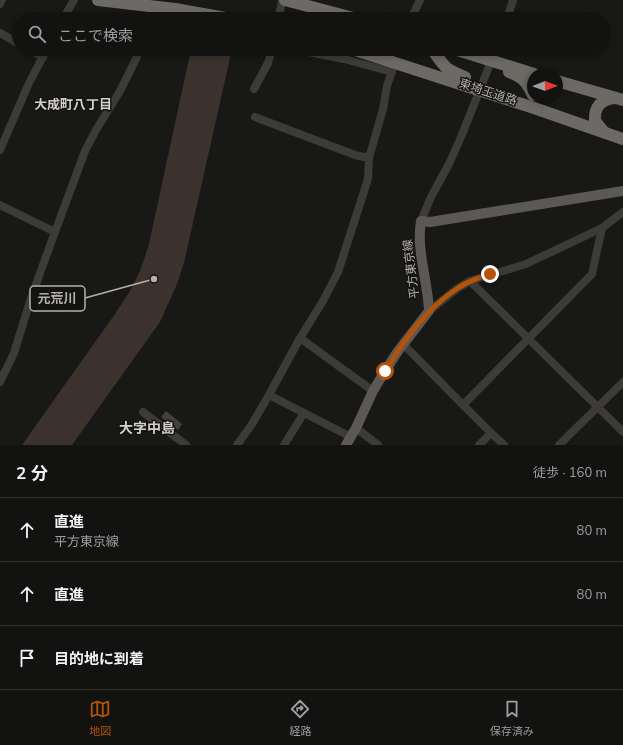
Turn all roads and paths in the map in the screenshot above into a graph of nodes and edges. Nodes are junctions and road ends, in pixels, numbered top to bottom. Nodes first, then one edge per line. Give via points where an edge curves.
1 (2, 0) edge
2 (74, 0) edge
3 (98, 0) edge
4 (420, 0) edge
5 (513, 0) edge
6 (284, 1) edge
7 (0, 4) edge
8 (67, 12) edge
9 (192, 12) edge
10 (280, 12) edge
11 (329, 12) edge
12 (414, 12) edge
13 (509, 12) edge
14 (0, 33) edge
15 (12, 40) edge
16 (137, 56) edge
17 (270, 56) edge
18 (329, 56) edge
19 (368, 56) edge
20 (437, 56) edge
21 (476, 56) edge
22 (493, 56) edge
23 (43, 57) edge
24 (491, 61) junction
25 (393, 67) junction
26 (527, 72) edge
27 (563, 82) edge
28 (527, 84) edge
29 (254, 90) dead end
30 (479, 90) junction
31 (619, 99) edge
32 (540, 104) edge
33 (254, 117) dead end
34 (571, 120) junction
35 (604, 132) junction
36 (623, 139) edge
37 (1, 147) edge
38 (369, 158) junction
39 (623, 188) edge
40 (623, 191) edge
41 (611, 193) junction
42 (0, 205) edge
43 (623, 212) edge
44 (421, 221) junction
45 (602, 228) junction
46 (55, 232) junction
47 (470, 281) junction
48 (429, 311) junction
49 (300, 338) junction
50 (527, 339) junction
51 (403, 344) junction
52 (0, 382) edge
53 (623, 382) edge
54 (373, 391) junction
55 (269, 395) junction
56 (463, 404) junction
57 (597, 407) junction
58 (143, 412) dead end
59 (304, 413) junction
60 (623, 432) edge
61 (491, 433) junction
62 (351, 437) edge
63 (186, 445) edge
64 (237, 445) edge
65 (284, 445) edge
66 (378, 445) edge
67 (479, 445) edge
68 (504, 445) edge
69 (559, 445) edge

1 - 7 street
2 - 8 street
3 - 9 highway
4 - 12 street
5 - 13 street
6 - 10 street
6 - 11 highway
14 - 15 street
16 - 46 street via 85,152
17 - 29 street
18 - 25 street
19 - 25 highway, 東埼玉道路
20 - 30 highway via 444,67 471,80
21 - 24 highway
22 - 24 street
23 - 37 street
24 - 26 highway
24 - 28 highway via 502,70 522,78
24 - 30 street
25 - 30 highway, 東埼玉道路
25 - 38 street
27 - 31 highway
30 - 34 highway, 東埼玉道路
30 - 44 street via 461,137
31 - 35 highway via 605,100 595,111 595,121
32 - 34 highway
33 - 38 street
34 - 35 highway, 東埼玉道路
35 - 36 highway, 東埼玉道路
38 - 49 street via 368,180 338,272
39 - 41 main road
40 - 41 main road
41 - 44 main road via 430,222
42 - 46 street
43 - 45 street
44 - 48 main road, 平方東京線 via 423,271
45 - 47 street via 526,264
45 - 50 street via 592,274
46 - 52 street via 14,353
47 - 48 street
47 - 50 street
48 - 51 main road, 平方東京線
49 - 54 street
49 - 55 street
50 - 56 street
50 - 57 street
51 - 54 main road, 平方東京線
51 - 56 street
53 - 57 street
54 - 62 main road, 平方東京線
55 - 59 street
55 - 64 street
56 - 61 street
57 - 60 street
57 - 69 street
58 - 63 street
59 - 62 street
59 - 65 street
61 - 67 street
61 - 68 street
62 - 66 street

